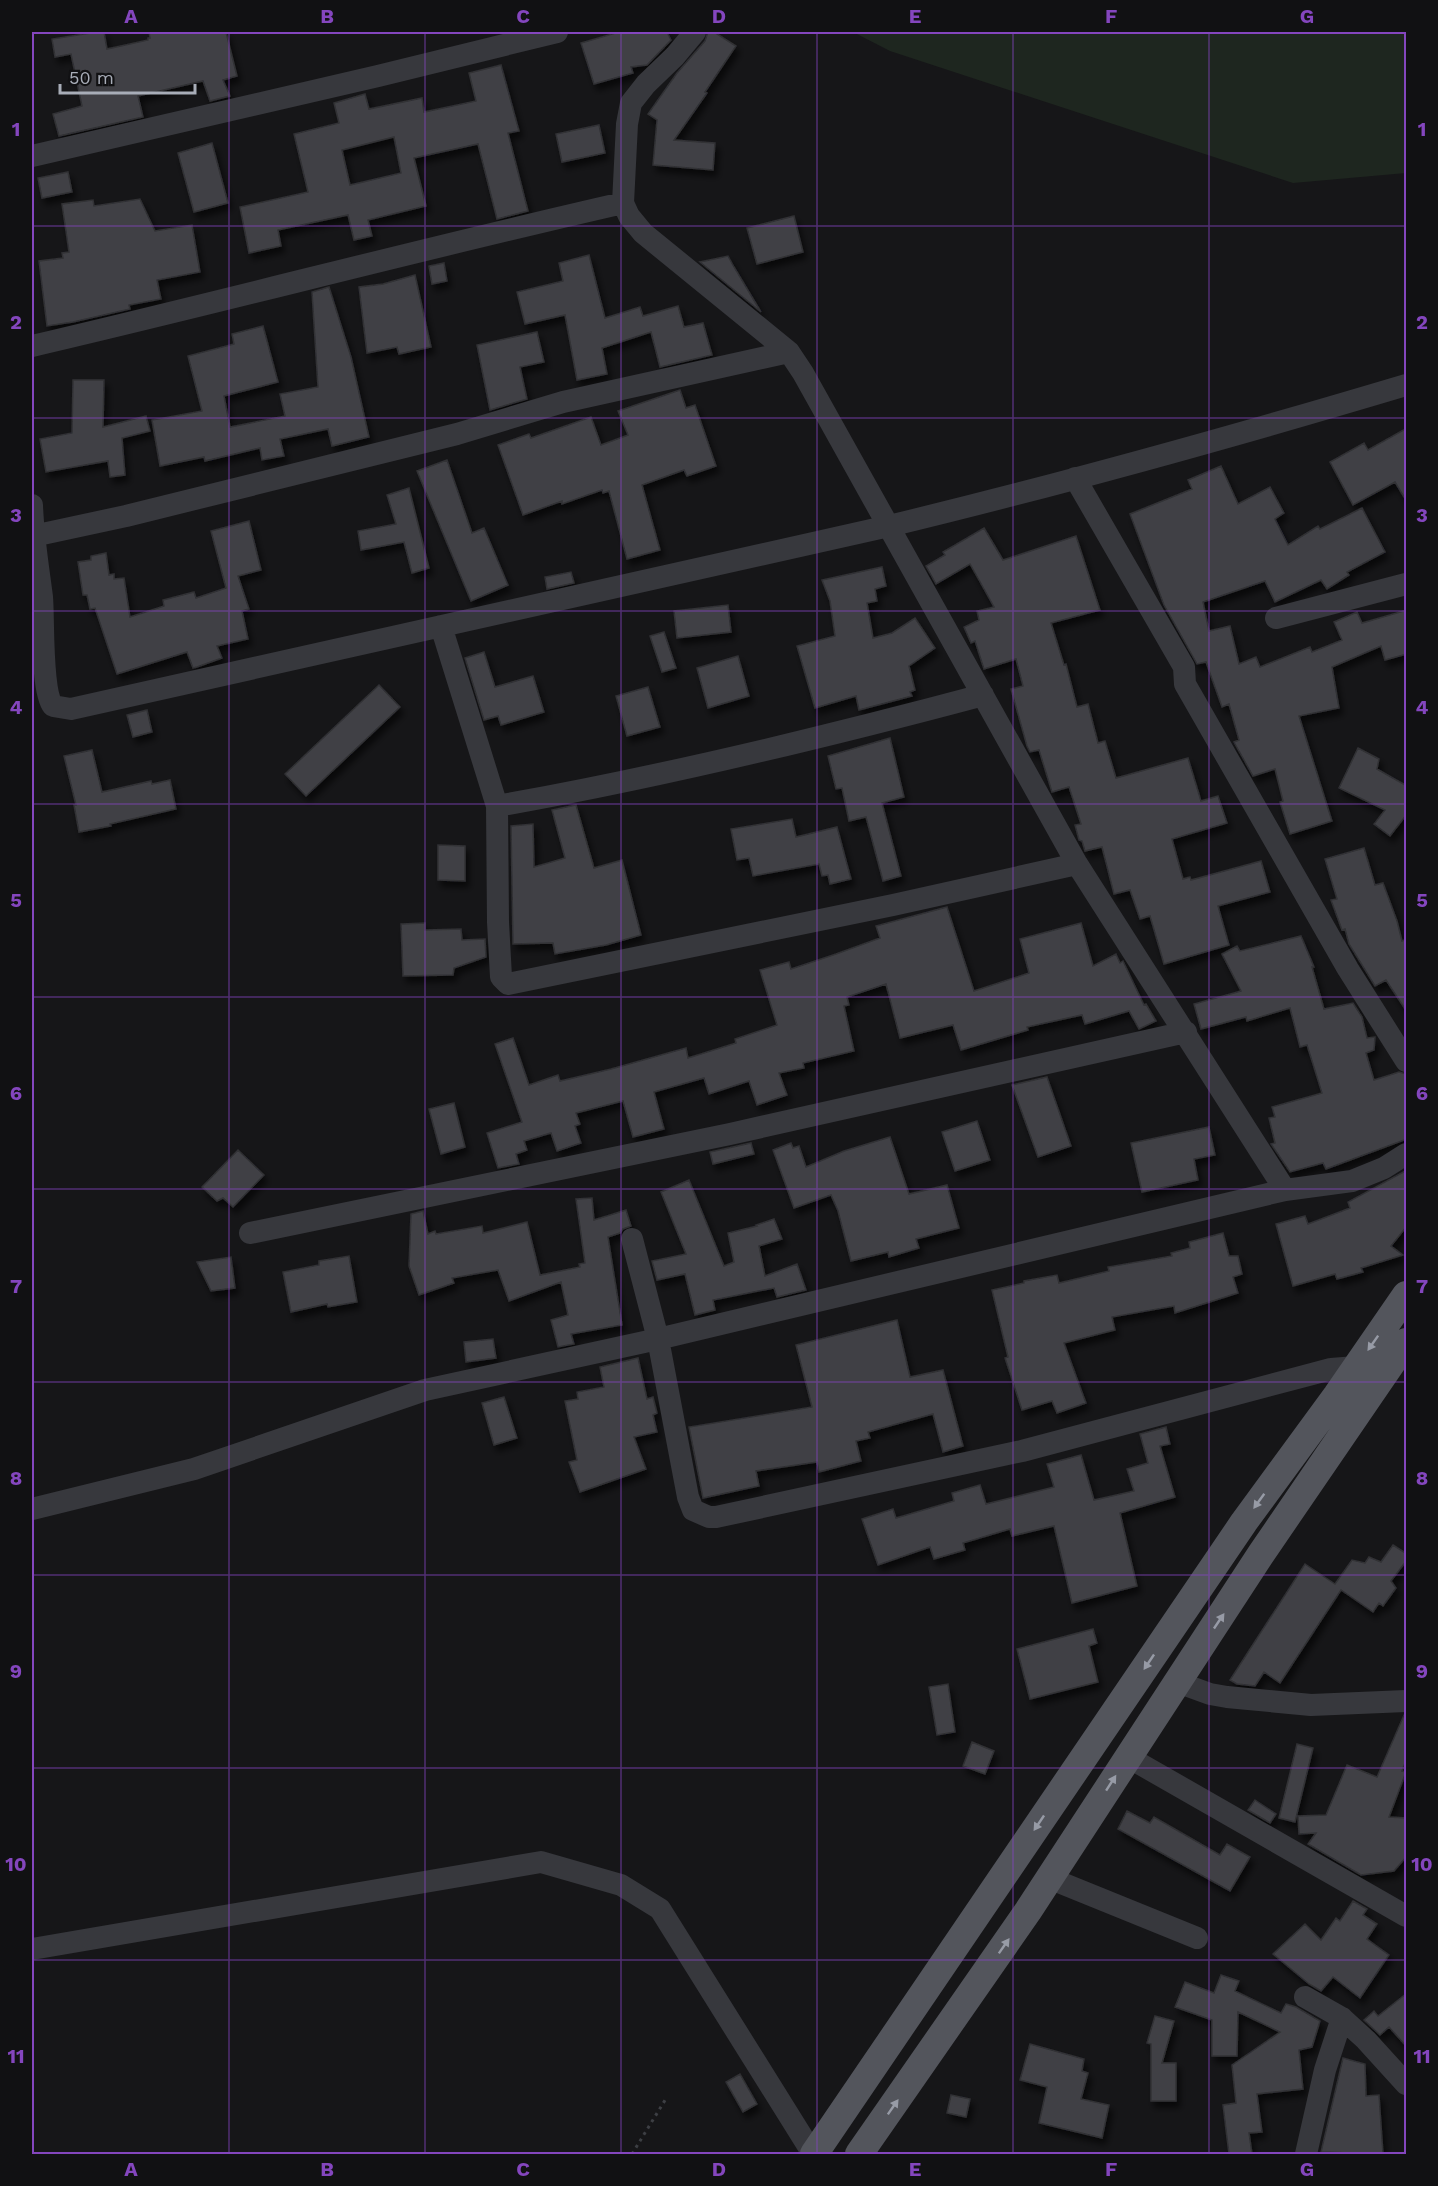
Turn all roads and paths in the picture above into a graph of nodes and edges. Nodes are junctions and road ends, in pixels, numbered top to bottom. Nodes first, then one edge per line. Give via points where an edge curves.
1 (557, 32) edge
2 (695, 32) edge
3 (32, 156) edge
4 (623, 204) junction
5 (32, 346) edge
6 (789, 352) junction
7 (1407, 385) edge
8 (1075, 478) junction
9 (32, 505) edge
10 (889, 526) junction
11 (33, 536) junction
12 (1407, 584) edge
13 (1276, 618) dead end
14 (441, 626) junction
15 (983, 695) junction
16 (497, 806) junction
17 (1077, 864) junction
18 (1186, 1032) junction
19 (1407, 1061) edge
20 (1407, 1154) edge
21 (1285, 1190) junction
22 (250, 1233) dead end
23 (632, 1239) dead end
24 (1407, 1295) edge
25 (658, 1339) junction
26 (1407, 1342) edge
27 (1356, 1367) junction
28 (32, 1509) edge
29 (1177, 1682) junction
30 (1407, 1701) edge
31 (1128, 1757) junction
32 (1049, 1878) junction
33 (1407, 1916) edge
34 (1197, 1938) dead end
35 (32, 1949) edge
36 (1305, 1997) dead end
37 (1342, 2018) junction
38 (1407, 2084) edge
39 (667, 2097) dead end
40 (632, 2154) edge
41 (814, 2154) edge
42 (860, 2154) edge
43 (1306, 2154) edge

1 - 3 street
2 - 4 street via 632,103 627,124
4 - 5 street
4 - 6 street via 643,233
6 - 10 street
6 - 11 street via 563,402 457,434
7 - 8 street
8 - 10 street
8 - 19 street via 1184,667 1185,684 1348,969
9 - 11 street
10 - 14 street
10 - 15 street
11 - 14 street via 42,598 47,692 50,704 62,709
12 - 13 street
14 - 16 street
15 - 16 street via 832,735
15 - 17 street
16 - 17 street via 501,977 508,984
17 - 18 street
18 - 21 street
18 - 22 street via 730,1134
20 - 21 street via 1352,1182
21 - 25 street
23 - 25 street
24 -> 27 main road
25 - 27 street via 688,1497 693,1510 709,1517 1022,1451 1331,1369
25 - 28 street via 425,1390 194,1469
29 -> 26 main road
27 -> 41 main road via 1244,1522
29 - 30 street via 1227,1697 1311,1705
29 - 31 main road
32 -> 31 main road
31 - 33 street
32 - 34 street
42 -> 32 main road
35 - 41 street via 541,1862 621,1885 660,1909
36 - 37 street
37 - 38 street
37 - 43 street via 1325,2070
39 - 40 path

